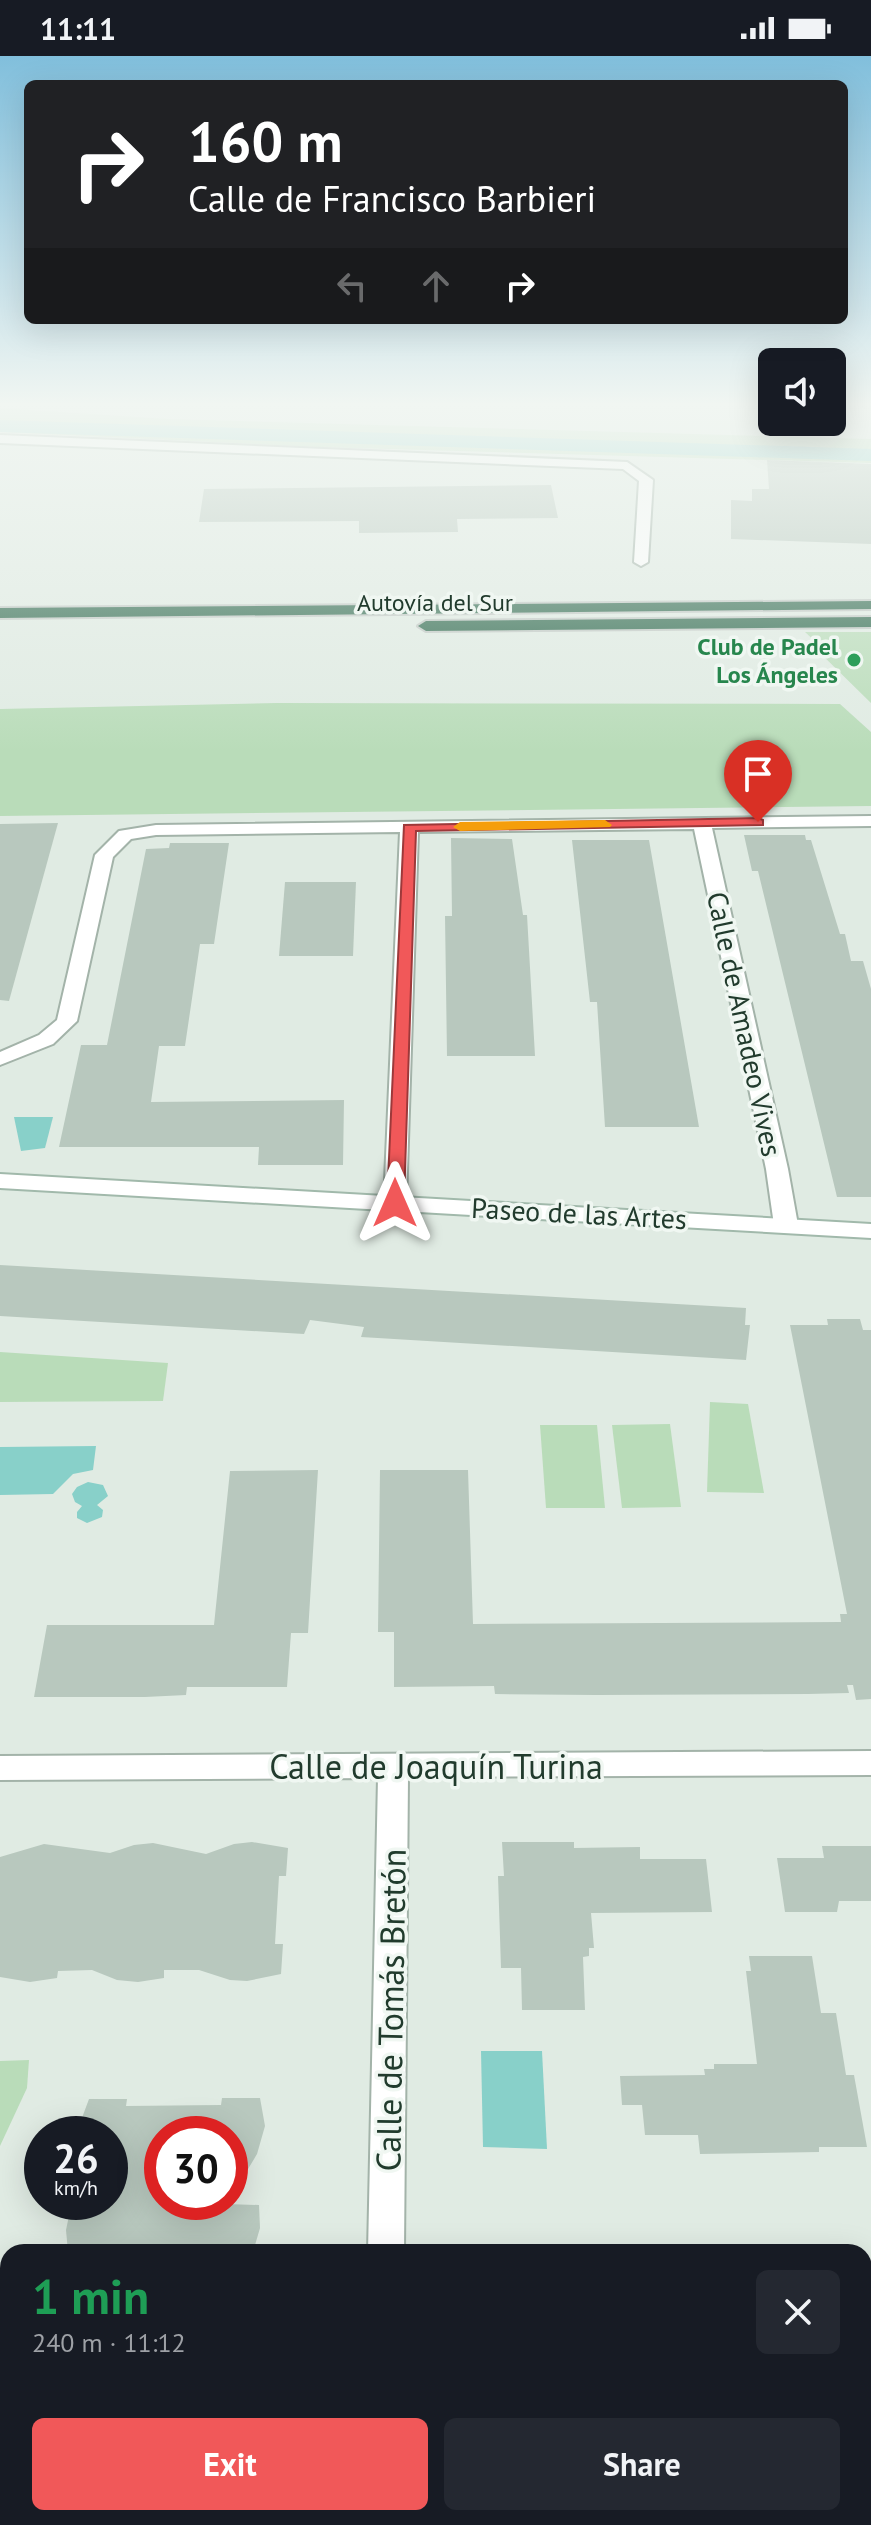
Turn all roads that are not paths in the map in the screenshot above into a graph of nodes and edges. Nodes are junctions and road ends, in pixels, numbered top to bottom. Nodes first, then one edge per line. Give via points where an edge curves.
1 (643, 522) edge
2 (641, 562) dead end
3 (871, 605) edge
4 (0, 613) edge
5 (871, 622) edge
6 (381, 626) dead end
7 (413, 626) dead end
8 (0, 629) edge
9 (871, 821) edge
10 (702, 823) junction
11 (409, 827) junction
12 (0, 1059) edge
13 (0, 1181) edge
14 (395, 1203) junction
15 (786, 1225) junction
16 (871, 1231) edge
17 (871, 1763) edge
18 (393, 1767) junction
19 (0, 1768) edge
20 (386, 2244) edge

1 - 2 street
3 - 4 highway, Autovía del Sur
5 - 7 highway, Autovía del Sur
6 - 8 highway, Autovía del Sur
9 - 10 street
10 - 11 street
10 - 15 street, Calle de Amadeo Vives
11 - 12 street via 156,830 125,835 104,855 67,1021 52,1036
11 - 14 street
13 - 14 street, Paseo de las Artes
14 - 15 street, Paseo de las Artes
15 - 16 street, Paseo de las Artes
17 - 18 street, Calle de Joaquín Turina
18 - 19 street, Calle de Joaquín Turina
18 - 20 street, Calle de Tomás Bretón

